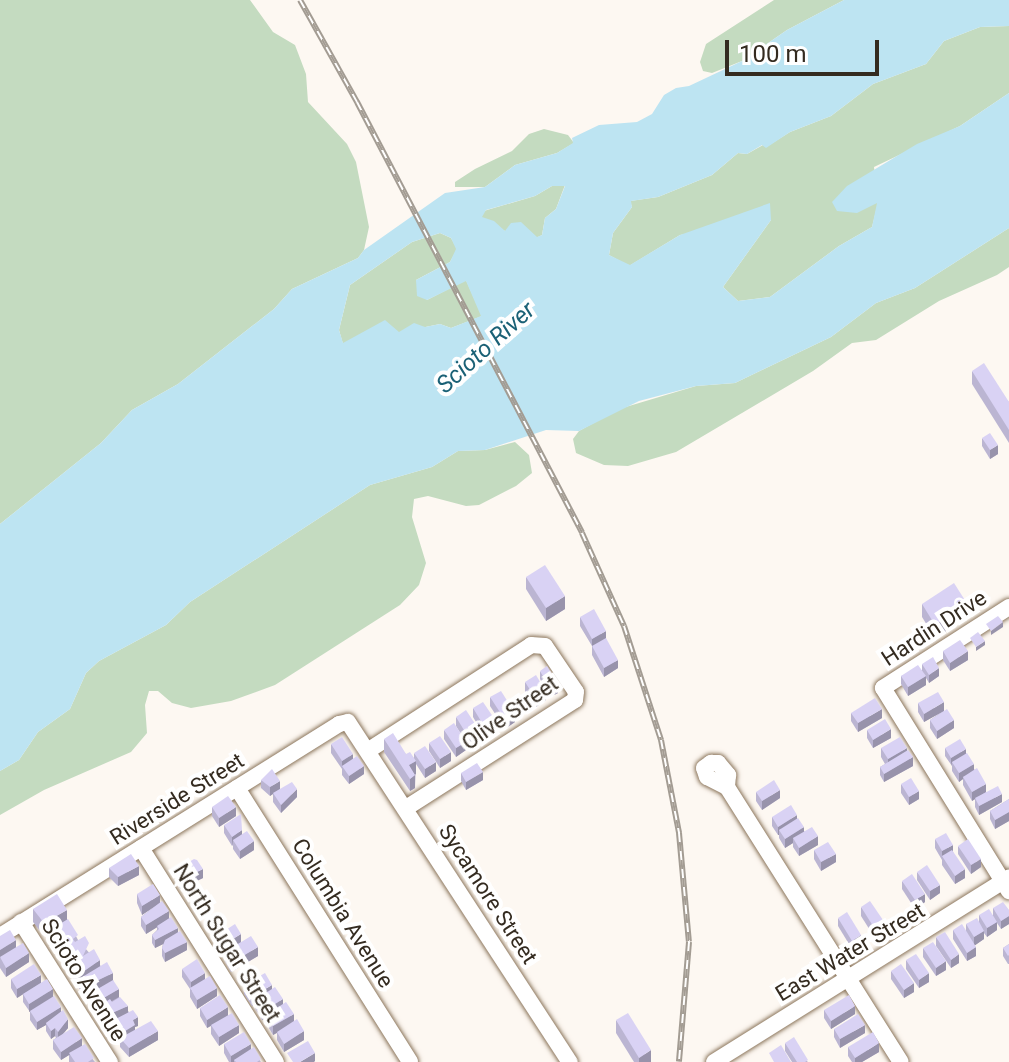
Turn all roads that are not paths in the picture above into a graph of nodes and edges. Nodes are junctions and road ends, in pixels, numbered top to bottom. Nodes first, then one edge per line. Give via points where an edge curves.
1 (1009, 607) edge
2 (369, 750) junction
3 (727, 787) dead end
4 (237, 788) junction
5 (406, 808) junction
6 (141, 848) junction
7 (1007, 884) edge
8 (21, 922) junction
9 (0, 936) edge
10 (850, 978) junction
11 (110, 1062) edge
12 (276, 1062) edge
13 (410, 1062) edge
14 (570, 1062) edge
15 (714, 1062) edge
16 (901, 1062) edge

1 - 7 street, Hardin Drive via 883,688
2 - 4 street, Riverside Street via 352,725 343,722
2 - 5 street, Sycamore Street
2 - 5 street, Olive Street via 538,643 576,692 575,700
3 - 10 street
4 - 6 street, Riverside Street
4 - 13 street, Columbia Avenue
5 - 14 street, Sycamore Street
6 - 8 street, Riverside Street
6 - 12 street, North Sugar Street
7 - 10 street, East Water Street
8 - 9 street, Riverside Street
8 - 11 street, Scioto Avenue
10 - 15 street, East Water Street
10 - 16 street

